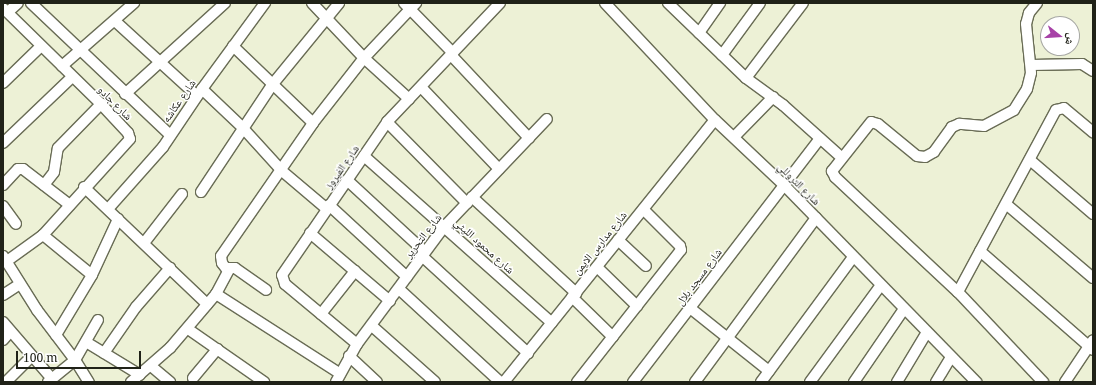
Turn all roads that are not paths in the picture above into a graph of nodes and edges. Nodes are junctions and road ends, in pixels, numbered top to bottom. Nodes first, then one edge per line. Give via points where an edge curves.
1 (18, 3) edge
2 (31, 3) edge
3 (134, 3) edge
4 (225, 3) edge
5 (265, 3) edge
6 (312, 3) edge
7 (339, 3) edge
8 (499, 3) edge
9 (668, 3) edge
10 (720, 3) edge
11 (760, 3) edge
12 (803, 3) edge
13 (1037, 3) edge
14 (609, 4) edge
15 (410, 5) edge
16 (679, 7) edge
17 (5, 10) edge
18 (326, 17) junction
19 (115, 21) junction
20 (699, 33) junction
21 (41, 46) junction
22 (233, 46) junction
23 (80, 50) junction
24 (452, 54) junction
25 (722, 55) junction
26 (364, 58) junction
27 (160, 63) junction
28 (1031, 65) junction
29 (62, 66) junction
30 (1093, 71) edge
31 (72, 78) junction
32 (746, 78) junction
33 (3, 83) edge
34 (272, 85) junction
35 (421, 87) junction
36 (199, 92) junction
37 (125, 94) junction
38 (773, 97) junction
39 (409, 99) junction
40 (101, 104) junction
41 (547, 120) dead end
42 (715, 120) junction
43 (387, 122) junction
44 (313, 123) junction
45 (242, 127) junction
46 (1093, 132) edge
47 (170, 135) junction
48 (734, 137) junction
49 (529, 138) junction
50 (820, 138) junction
51 (3, 143) edge
52 (364, 156) junction
53 (841, 157) junction
54 (1030, 160) junction
55 (499, 169) junction
56 (282, 171) junction
57 (347, 180) junction
58 (783, 184) junction
59 (3, 185) edge
60 (44, 185) junction
61 (84, 187) junction
62 (201, 192) dead end
63 (182, 194) dead end
64 (470, 200) junction
65 (1006, 204) junction
66 (70, 205) junction
67 (3, 206) edge
68 (328, 207) junction
69 (108, 209) junction
70 (643, 209) junction
71 (1093, 214) edge
72 (816, 218) junction
73 (118, 219) junction
74 (16, 224) dead end
75 (444, 227) junction
76 (310, 233) junction
77 (43, 235) junction
78 (618, 240) junction
79 (144, 243) junction
80 (980, 251) junction
81 (424, 254) junction
82 (853, 257) junction
83 (5, 258) edge
84 (646, 266) dead end
85 (597, 267) junction
86 (170, 268) junction
87 (227, 268) junction
88 (355, 271) junction
89 (92, 275) junction
90 (407, 277) junction
91 (1093, 278) edge
92 (20, 284) junction
93 (881, 285) junction
94 (399, 289) junction
95 (266, 290) dead end
96 (958, 292) junction
97 (216, 294) junction
98 (3, 295) edge
99 (574, 295) junction
100 (390, 301) junction
101 (207, 304) junction
102 (637, 306) junction
103 (690, 308) junction
104 (904, 309) junction
105 (321, 314) junction
106 (98, 320) dead end
107 (3, 322) edge
108 (552, 323) junction
109 (372, 326) junction
110 (188, 328) junction
111 (10, 332) junction
112 (927, 332) junction
113 (56, 335) junction
114 (613, 337) junction
115 (729, 339) junction
116 (3, 340) edge
117 (86, 342) junction
118 (356, 344) junction
119 (1092, 345) edge
120 (217, 349) junction
121 (104, 353) junction
122 (528, 353) junction
123 (349, 356) junction
124 (951, 356) junction
125 (31, 357) junction
126 (76, 360) junction
127 (151, 366) junction
128 (769, 371) junction
129 (140, 375) junction
130 (193, 378) dead end
131 (337, 378) edge
132 (50, 381) edge
133 (505, 381) edge
134 (6, 382) edge
135 (89, 382) edge
136 (131, 382) edge
137 (170, 382) edge
138 (264, 382) edge
139 (378, 382) edge
140 (435, 382) edge
141 (577, 382) edge
142 (633, 382) edge
143 (695, 382) edge
144 (761, 382) edge
145 (810, 382) edge
146 (854, 382) edge
147 (897, 382) edge
148 (936, 382) edge
149 (976, 382) edge
150 (1043, 382) edge
151 (1065, 382) edge

1 - 17 street
2 - 23 street
3 - 19 street
4 - 27 street
5 - 22 street, شارع عكاشه
6 - 18 street
7 - 18 street
8 - 24 street, شارع الفيروز
9 - 16 street
10 - 20 street
11 - 25 street
12 - 32 street
13 - 28 street via 1029,13 1026,24
14 - 42 street, شارع التروللي
15 - 24 street
15 - 26 street
16 - 20 street
17 - 21 street, شارع جادو
18 - 26 street
18 - 34 street
19 - 23 street
19 - 27 street
20 - 25 street
21 - 29 street, شارع جادو
21 - 33 street
22 - 34 street
22 - 36 street, شارع عكاشه
23 - 29 street
23 - 37 street
24 - 35 street, شارع الفيروز
24 - 49 street
25 - 32 street
26 - 39 street
26 - 44 street
27 - 36 street
27 - 37 street
28 - 30 street via 1082,64
28 - 53 street via 1027,89 1014,110 984,126 959,124 952,128 930,156 917,156 873,122
29 - 31 street, شارع جادو
31 - 40 street, شارع جادو
31 - 51 street
32 - 38 street
34 - 44 street
34 - 45 street
35 - 39 street, شارع الفيروز
35 - 55 street
36 - 45 street
36 - 47 street, شارع عكاشه
37 - 47 street
38 - 48 street
38 - 50 street
39 - 43 street, شارع الفيروز
40 - 60 street via 58,148 54,172
40 - 61 street, شارع جادو via 128,132 130,139
41 - 49 street, شارع التحرير
42 - 48 street, شارع التروللي
42 - 70 street, شارع مدارس الايمن
43 - 52 street, شارع الفيروز
43 - 64 street
44 - 56 street
45 - 56 street
45 - 62 street
46 - 54 street via 1064,108 1056,110
47 - 69 street, شارع عكاشه via 154,158
48 - 58 street, شارع التروللي
49 - 55 street, شارع التحرير
50 - 53 street
50 - 58 street, شارع مسجد بلال
52 - 57 street, شارع الفيروز
52 - 75 street, شارع محمود الليثي
53 - 96 street via 832,171 835,177
54 - 65 street
54 - 71 street
55 - 64 street, شارع التحرير
56 - 68 street
56 - 87 street via 220,256
57 - 68 street, شارع الفيروز
57 - 81 street
58 - 72 street, شارع التروللي
58 - 103 street, شارع مسجد بلال
59 - 60 street via 20,168
60 - 66 street
61 - 66 street, شارع جادو
61 - 69 street
63 - 79 street
64 - 75 street, شارع التحرير
64 - 99 street
65 - 80 street
65 - 91 street
66 - 77 street, شارع جادو
67 - 74 street
68 - 76 street, شارع الفيروز
68 - 90 street
69 - 73 street
70 - 78 street, شارع مدارس الايمن
70 - 102 street via 681,250
72 - 82 street, شارع التروللي
72 - 115 street
73 - 79 street
73 - 89 street
75 - 81 street, شارع التحرير
75 - 108 street, شارع محمود الليثي
76 - 88 street
76 - 105 street, شارع الفيروز via 284,271 282,280
77 - 83 street, شارع جادو
77 - 89 street
78 - 84 street
78 - 85 street, شارع مدارس الايمن
79 - 86 street
80 - 96 street
80 - 119 street
81 - 90 street, شارع التحرير
81 - 122 street
82 - 93 street, شارع التروللي
82 - 128 street
83 - 92 street
85 - 99 street, شارع مدارس الايمن
85 - 102 street
86 - 101 street
86 - 121 street via 136,307
87 - 95 street via 235,268
87 - 97 street via 227,274
88 - 100 street
88 - 105 street
89 - 113 street
90 - 94 street, شارع التحرير
92 - 98 street
92 - 113 street
93 - 104 street, شارع التروللي
93 - 145 street
94 - 100 street, شارع التحرير
94 - 133 street
96 - 150 street
97 - 101 street
97 - 131 street
99 - 108 street, شارع مدارس الايمن
99 - 114 street
100 - 109 street, شارع التحرير
101 - 110 street
102 - 114 street
103 - 115 street
103 - 142 street, شارع مسجد بلال
104 - 112 street, شارع التروللي
104 - 146 street
105 - 118 street, شارع الفيروز
106 - 117 street
107 - 111 street
108 - 122 street, شارع مدارس الايمن
109 - 118 street, شارع التحرير
109 - 140 street
110 - 120 street
110 - 127 street
111 - 116 street
111 - 125 street
112 - 124 street, شارع التروللي
112 - 147 street
113 - 126 street
114 - 141 street
115 - 128 street
115 - 143 street
117 - 121 street
117 - 126 street
118 - 123 street, شارع التحرير
119 - 151 street
120 - 130 street
120 - 138 street
121 - 129 street
122 - 133 street, شارع مدارس الايمن
123 - 131 street, شارع التحرير
123 - 139 street
124 - 148 street
124 - 149 street, شارع التروللي
125 - 132 street
125 - 134 street
126 - 132 street
126 - 135 street
127 - 129 street
127 - 137 street
128 - 144 street
129 - 136 street

